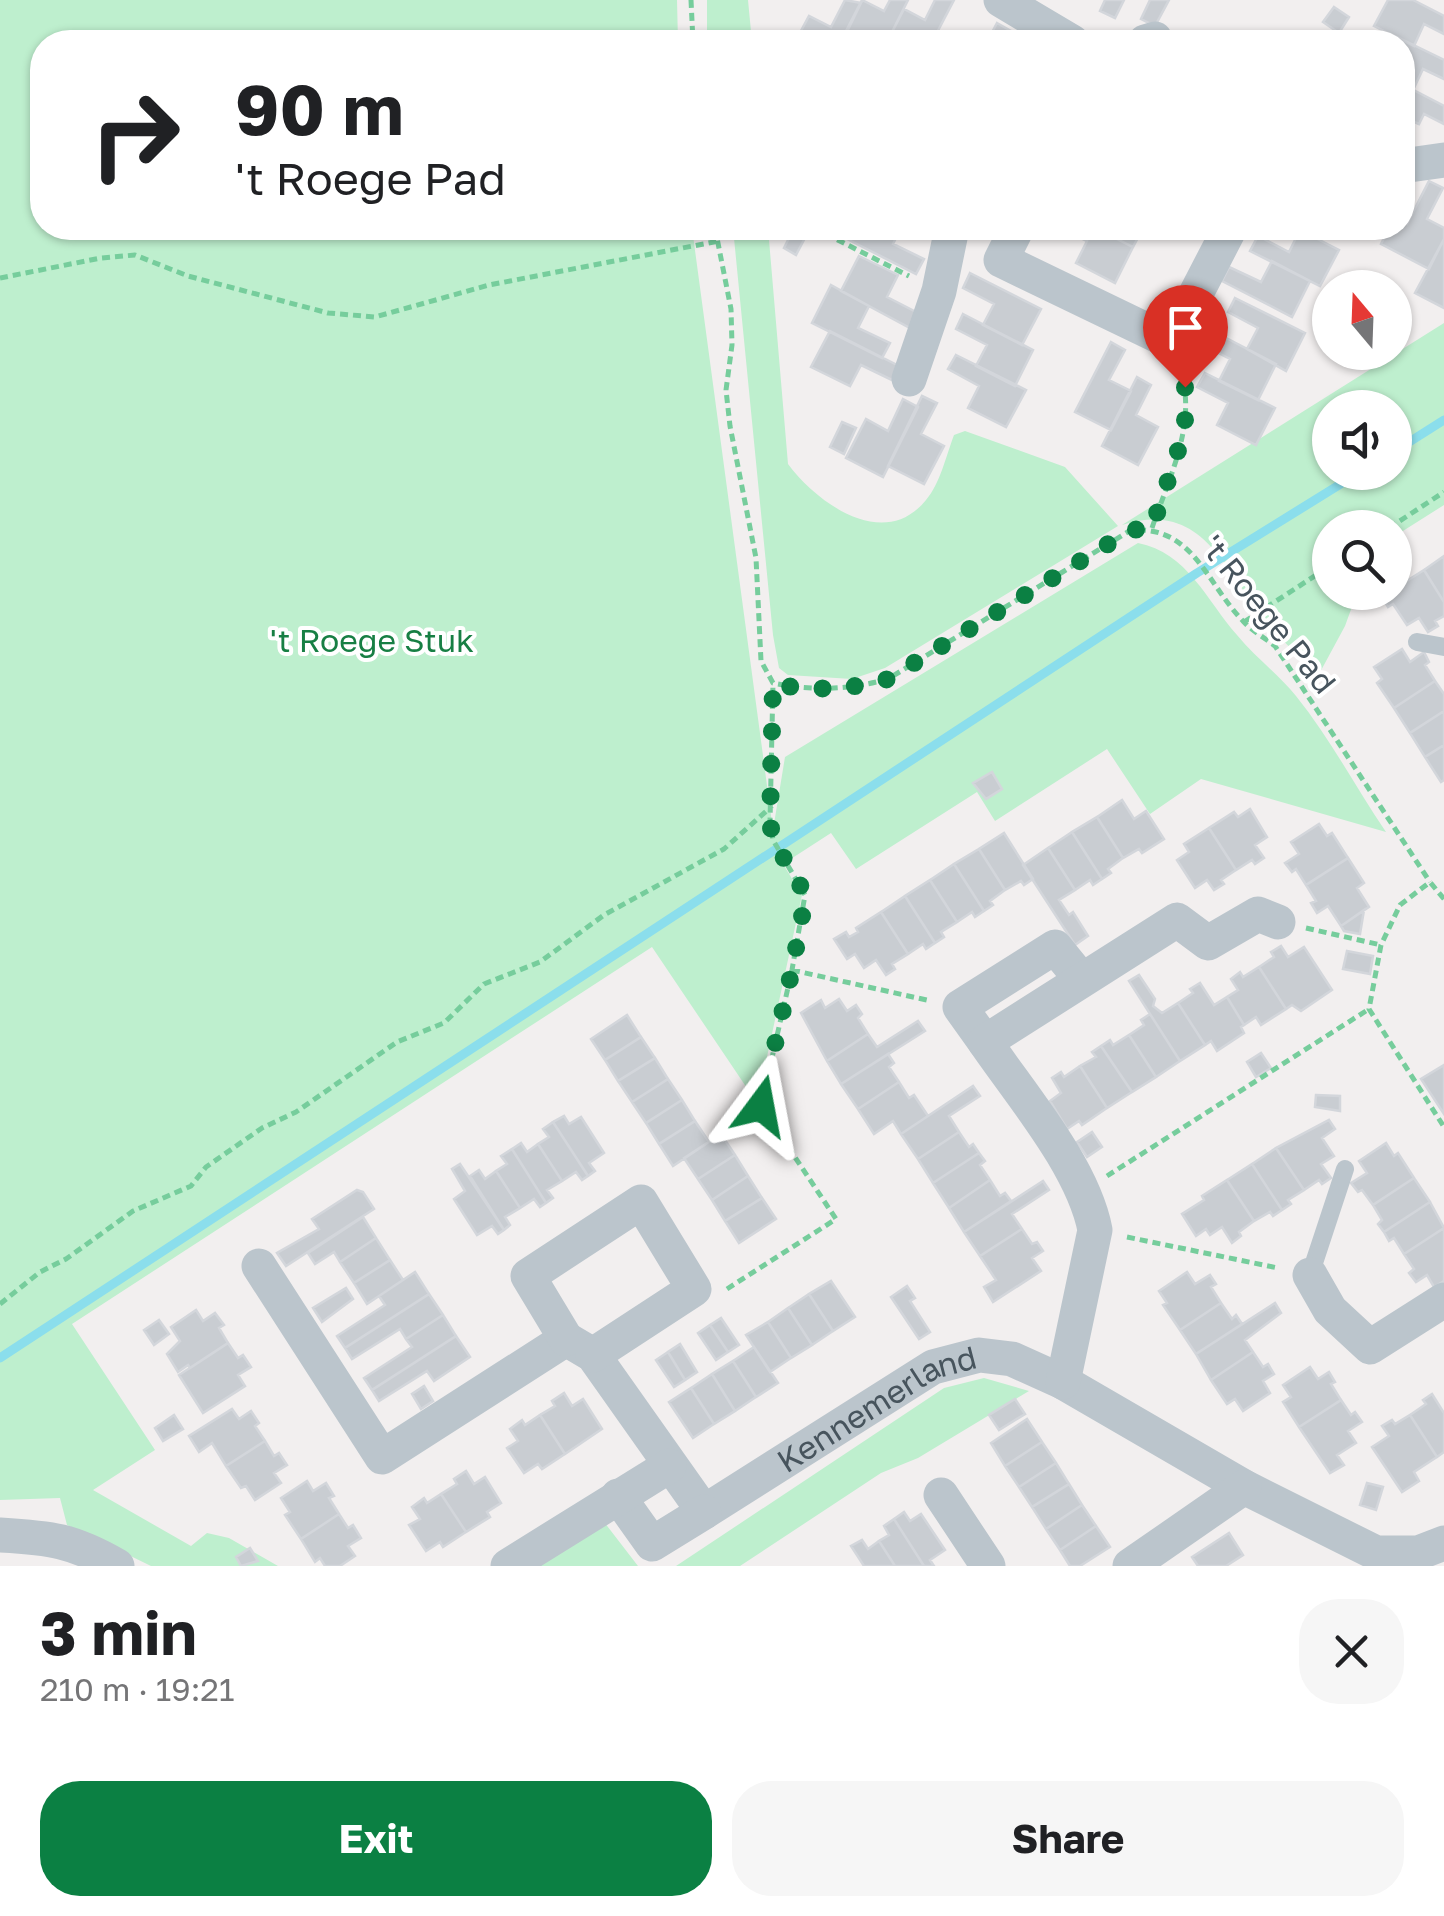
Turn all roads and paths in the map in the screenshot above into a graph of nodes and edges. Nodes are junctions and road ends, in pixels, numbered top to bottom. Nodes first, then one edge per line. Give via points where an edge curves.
1 (691, 0) edge
2 (1001, 0) edge
3 (692, 30) edge
4 (1052, 30) edge
5 (1444, 160) edge
6 (1415, 164) edge
7 (838, 240) edge
8 (1010, 240) edge
9 (1224, 240) edge
10 (719, 241) joint
11 (950, 241) edge
12 (1000, 260) junction
13 (0, 278) edge
14 (940, 291) junction
15 (1171, 342) junction
16 (909, 379) dead end
17 (1444, 492) edge
18 (1412, 513) edge
19 (1152, 528) junction
20 (1312, 578) edge
21 (1244, 622) junction
22 (1417, 642) dead end
23 (1444, 646) edge
24 (773, 684) junction
25 (772, 806) junction
26 (1430, 882) junction
27 (1444, 899) edge
28 (1278, 922) joint
29 (1381, 945) junction
30 (792, 970) junction
31 (1082, 979) junction
32 (960, 1007) junction
33 (1369, 1009) junction
34 (985, 1042) junction
35 (1444, 1127) edge
36 (1345, 1169) dead end
37 (1084, 1191) junction
38 (1095, 1230) junction
39 (258, 1266) dead end
40 (1310, 1275) junction
41 (694, 1289) junction
42 (1444, 1300) edge
43 (0, 1304) edge
44 (580, 1347) junction
45 (1063, 1382) junction
46 (669, 1466) junction
47 (1244, 1487) junction
48 (941, 1495) dead end
49 (618, 1496) junction
50 (704, 1512) junction
51 (0, 1535) edge
52 (1444, 1543) edge
53 (116, 1566) edge
54 (508, 1566) edge
55 (988, 1566) edge
56 (1130, 1566) edge

1 - 3 path
2 - 4 street
5 - 6 street
7 - 14 path
8 - 12 street
9 - 15 street
10 - 13 path via 489,286 375,316 328,314 135,255
10 - 24 path via 731,309 730,426 756,558 762,661
11 - 12 street
11 - 14 street
12 - 15 street
14 - 16 street
15 - 19 path via 1185,387 1185,430
17 - 18 path
19 - 21 path, 't Roege Pad via 1181,542
19 - 24 path, 't Roege Pad via 1131,530 888,679 857,688
20 - 21 path
21 - 26 path, 't Roege Pad via 1275,646 1304,686
22 - 23 lane
24 - 25 path
25 - 30 path via 773,840 806,895
25 - 43 path via 724,849 604,915 540,962 484,984 444,1023 397,1042 262,1128 190,1186 122,1218
26 - 27 path, 't Roege Pad
26 - 29 path via 1400,905
28 - 29 path
28 - 31 street via 1258,914 1208,943 1177,920
29 - 33 path
30 - 32 path
30 - 41 path via 761,1106 836,1218 720,1293
31 - 32 street via 1056,947
31 - 34 street
32 - 34 street
33 - 35 path
33 - 37 path
34 - 37 street
36 - 40 lane
37 - 38 street
38 - 40 path
38 - 45 street
39 - 44 street via 382,1457
40 - 42 street via 1330,1310 1370,1347
41 - 44 street
41 - 44 street via 641,1202 528,1276
44 - 46 street
45 - 47 street, Kennemerland
45 - 50 street, Kennemerland via 1012,1359 978,1356 933,1367
46 - 49 street
46 - 50 street
47 - 52 street, Kennemerland via 1376,1554 1418,1553
47 - 56 street
48 - 55 street
49 - 50 street, Kennemerland via 652,1544
49 - 54 street
51 - 53 street via 64,1540

